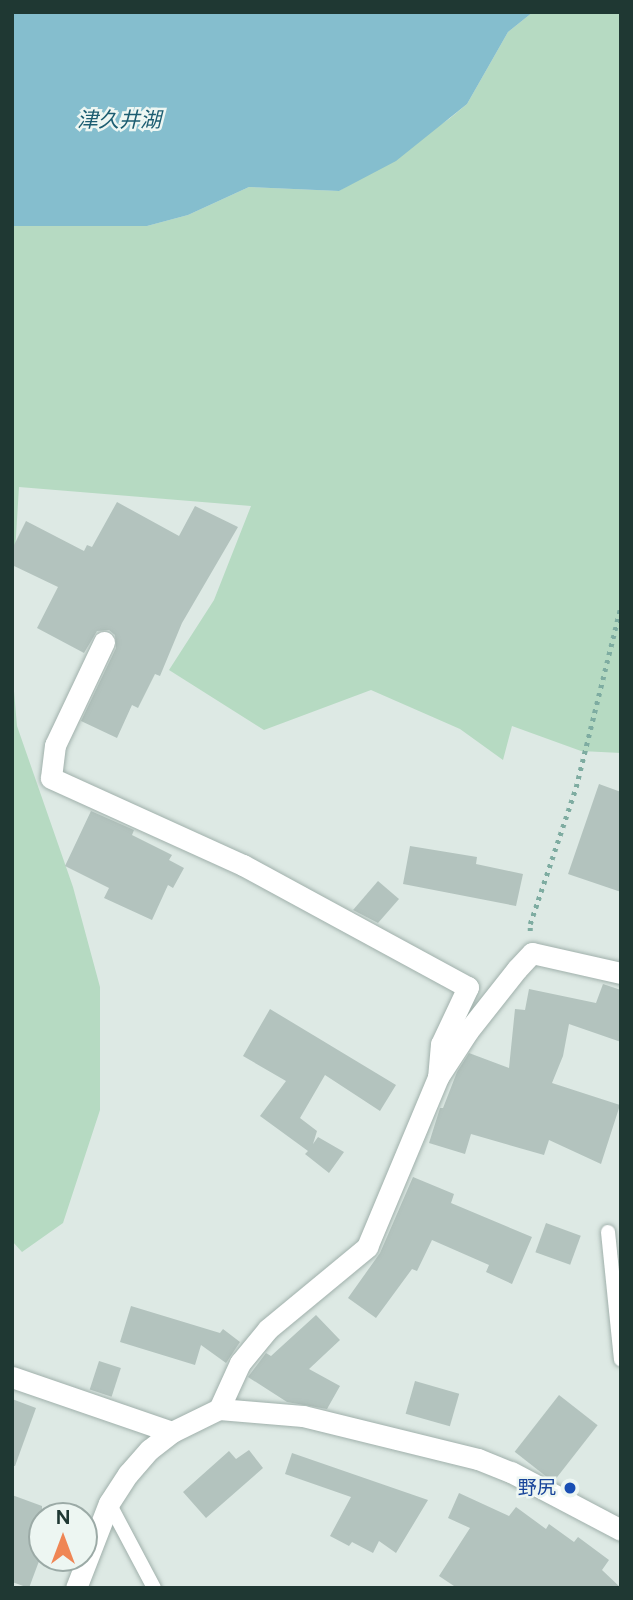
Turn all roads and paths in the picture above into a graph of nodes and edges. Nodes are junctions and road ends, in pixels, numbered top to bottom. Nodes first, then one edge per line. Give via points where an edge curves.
1 (621, 606) edge
2 (104, 642) dead end
3 (532, 953) junction
4 (621, 974) edge
5 (438, 1077) junction
6 (608, 1232) dead end
7 (621, 1359) edge
8 (12, 1377) edge
9 (219, 1409) junction
10 (172, 1432) junction
11 (108, 1503) junction
12 (621, 1530) edge
13 (76, 1588) edge
14 (154, 1588) edge

1 - 3 path via 576,787 530,924
2 - 5 street via 55,745 51,778 243,865 468,987 441,1044
3 - 4 street
3 - 5 street via 468,1031
5 - 9 street via 367,1247 268,1329 240,1363
6 - 7 lane
8 - 10 street
9 - 10 street
9 - 12 street via 303,1416 478,1459
10 - 11 street via 149,1450
11 - 13 street
11 - 14 lane

